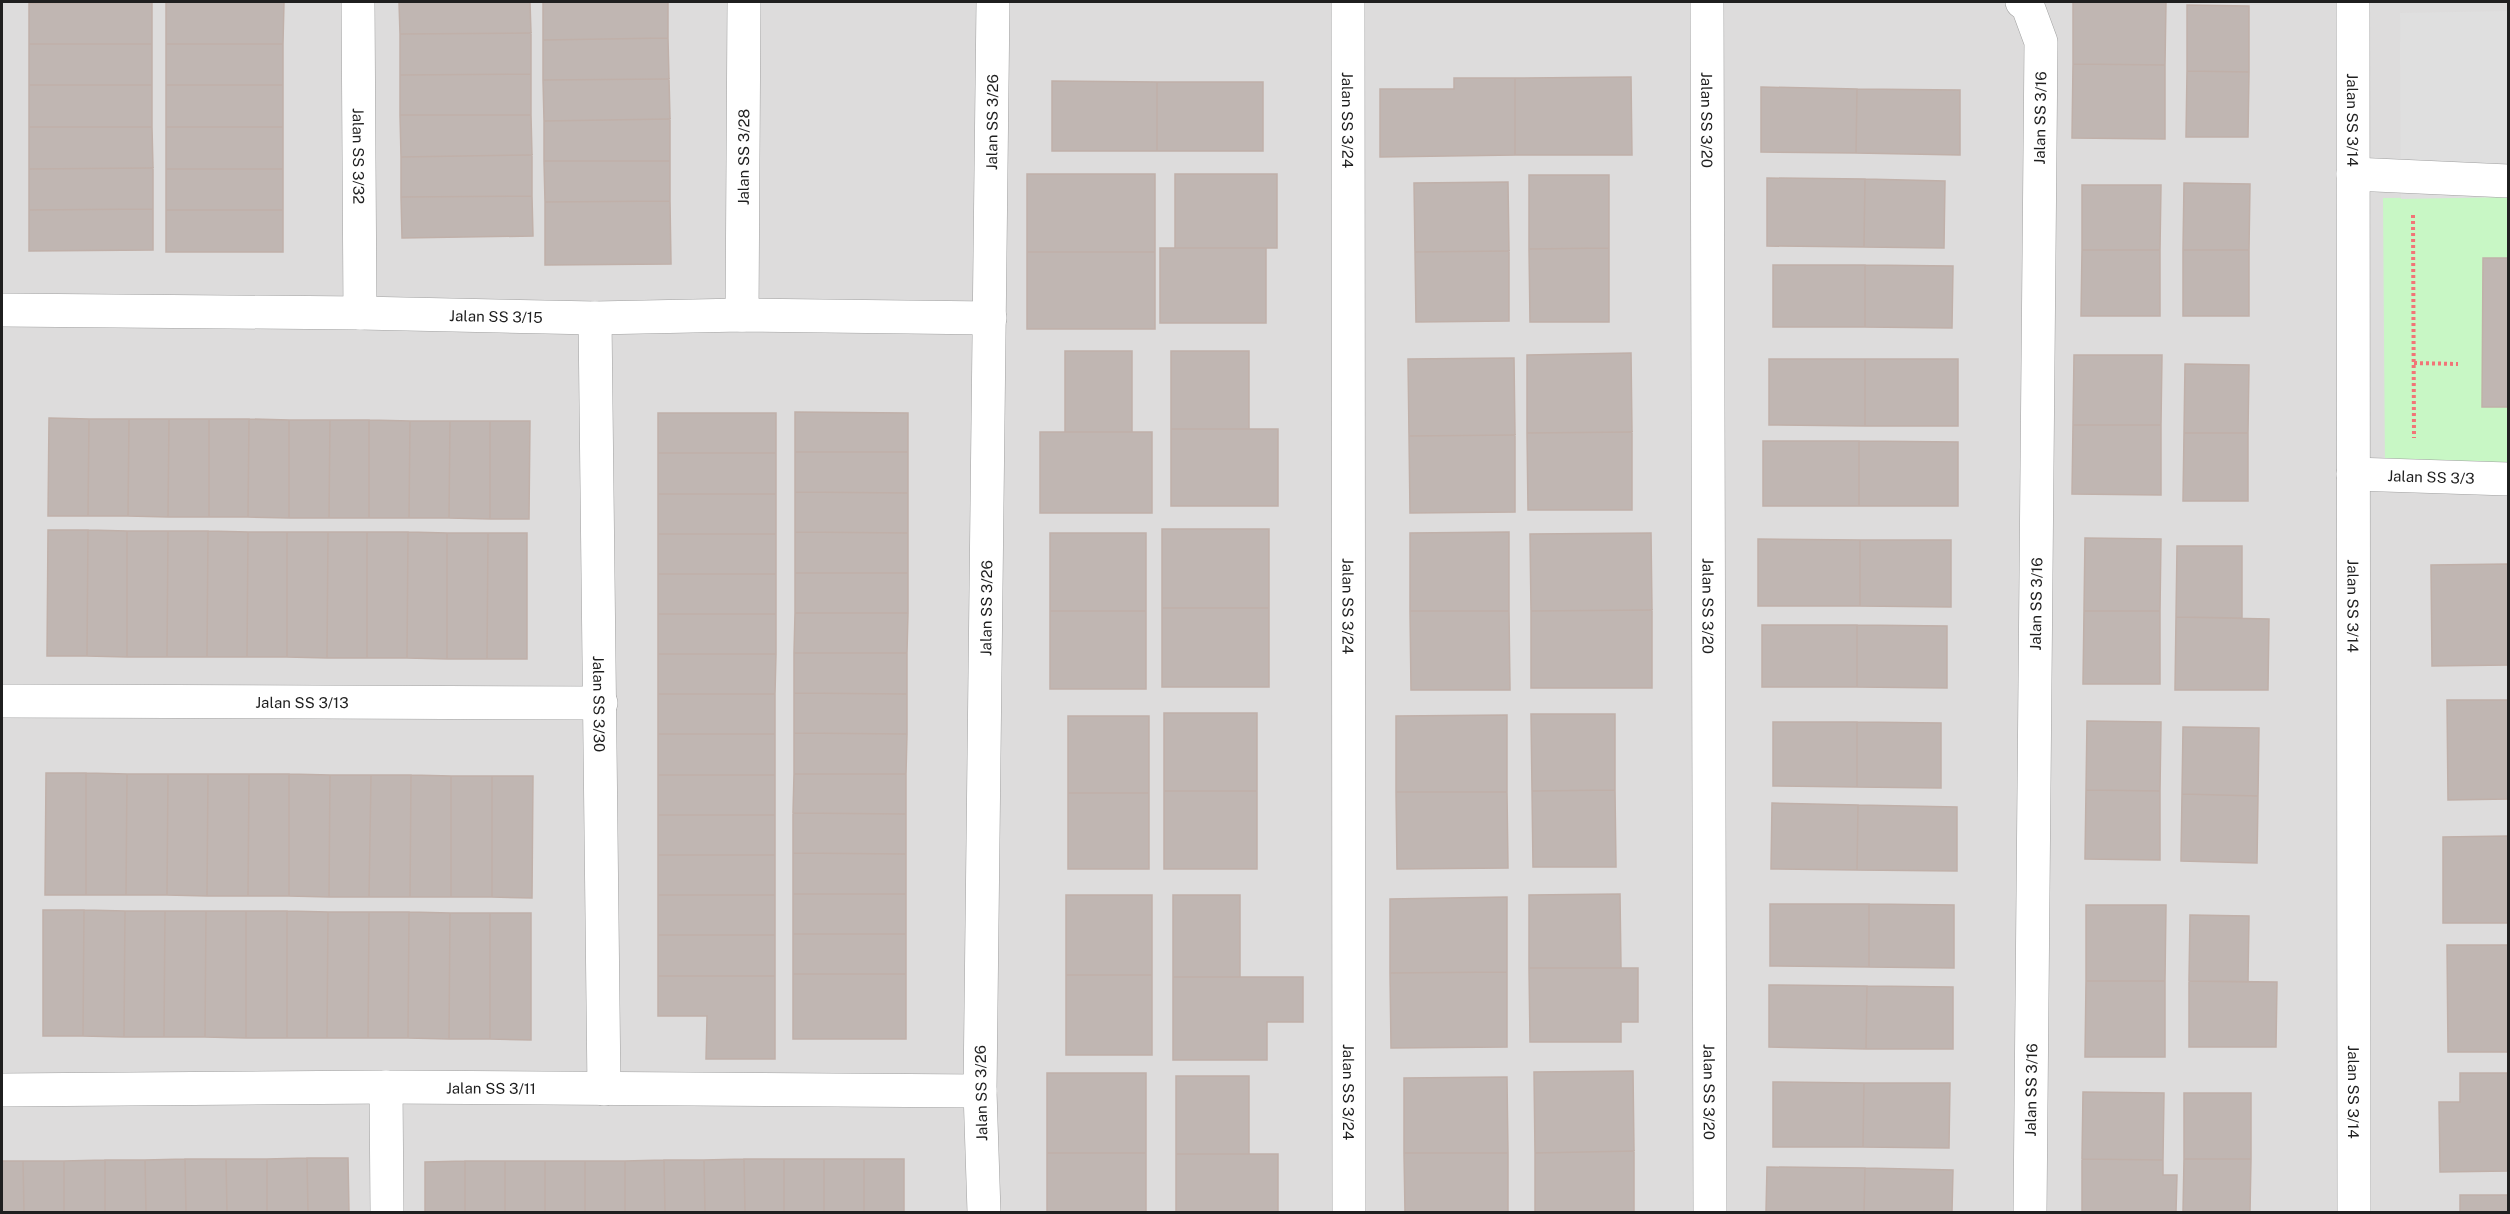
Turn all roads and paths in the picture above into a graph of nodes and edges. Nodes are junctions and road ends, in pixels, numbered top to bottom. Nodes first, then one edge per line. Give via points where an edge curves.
1 (358, 2) edge
2 (744, 2) edge
3 (993, 2) edge
4 (1348, 2) edge
5 (1707, 2) edge
6 (2022, 2) edge
7 (2353, 2) edge
8 (2353, 174) junction
9 (2414, 178) junction
10 (2508, 181) edge
11 (2, 310) edge
12 (360, 313) junction
13 (742, 315) junction
14 (595, 318) junction
15 (990, 318) junction
16 (2414, 363) junction
17 (2458, 364) dead end
18 (2353, 474) junction
19 (2416, 478) junction
20 (2508, 479) edge
21 (2, 701) edge
22 (601, 703) junction
23 (386, 1087) junction
24 (604, 1089) junction
25 (2, 1090) edge
26 (980, 1091) junction
27 (387, 1212) edge
28 (984, 1212) edge
29 (1349, 1212) edge
30 (1710, 1212) edge
31 (2030, 1212) edge
32 (2354, 1212) edge

1 - 12 street, Jalan SS 3/32
2 - 13 street, Jalan SS 3/28
3 - 15 street, Jalan SS 3/26
4 - 29 street, Jalan SS 3/24
5 - 30 street, Jalan SS 3/20
6 - 31 street, Jalan SS 3/16 via 2027,4 2041,42
7 - 8 street, Jalan SS 3/14
8 - 9 street
8 - 18 street, Jalan SS 3/14
9 - 10 street
9 - 16 path
11 - 12 street, Jalan SS 3/15
12 - 14 street, Jalan SS 3/15
13 - 14 street, Jalan SS 3/15
13 - 15 street, Jalan SS 3/15
14 - 22 street, Jalan SS 3/30
15 - 26 street, Jalan SS 3/26
16 - 17 path
16 - 19 path
18 - 19 street, Jalan SS 3/3
18 - 32 street, Jalan SS 3/14
19 - 20 street, Jalan SS 3/3
21 - 22 street, Jalan SS 3/13
22 - 24 street, Jalan SS 3/30
23 - 24 street, Jalan SS 3/11
23 - 25 street, Jalan SS 3/11
23 - 27 street
24 - 26 street, Jalan SS 3/11
26 - 28 street, Jalan SS 3/26

